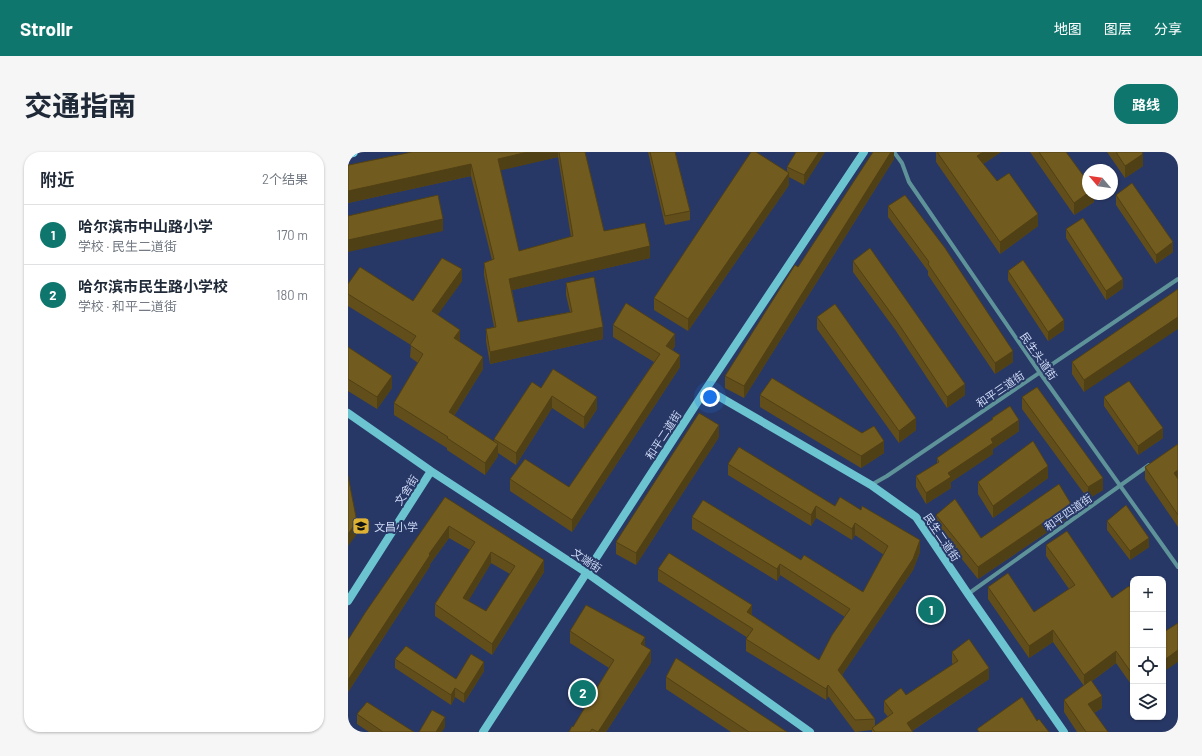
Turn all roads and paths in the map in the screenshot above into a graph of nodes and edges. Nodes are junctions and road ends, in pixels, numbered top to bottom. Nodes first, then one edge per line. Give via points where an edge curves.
1 (353, 152) edge
2 (864, 152) edge
3 (894, 152) edge
4 (348, 153) edge
5 (1178, 279) edge
6 (1040, 373) junction
7 (706, 389) junction
8 (348, 413) edge
9 (1152, 462) edge
10 (431, 471) junction
11 (871, 485) junction
12 (1120, 486) junction
13 (1178, 566) edge
14 (587, 573) junction
15 (968, 594) junction
16 (348, 601) edge
17 (483, 732) edge
18 (810, 732) edge
19 (1064, 732) edge

1 - 4 main road
2 - 7 street, 和平二道街
3 - 6 street, 民生头道街 via 902,163 909,182
5 - 6 street, 和平三道街
6 - 11 street, 和平三道街
6 - 12 street, 民生头道街
7 - 11 street, 民生二道街
7 - 14 street, 和平二道街
8 - 10 street, 文端街
9 - 12 street, 和平四道街
10 - 14 street, 文端街
10 - 16 street, 文舍街
11 - 15 street, 民生二道街 via 916,517
12 - 13 street, 民生头道街
12 - 15 street, 和平四道街
14 - 17 street, 和平二道街
14 - 18 street, 文端街
15 - 19 street, 民生二道街

